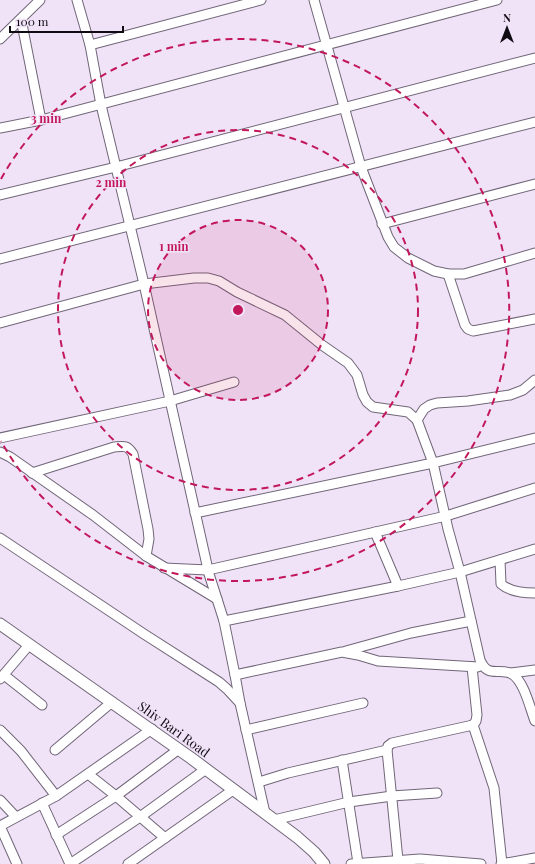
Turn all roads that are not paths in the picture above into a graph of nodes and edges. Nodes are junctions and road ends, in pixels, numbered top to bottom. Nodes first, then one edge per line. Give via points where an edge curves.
1 (40, 0) edge
2 (77, 0) edge
3 (261, 0) edge
4 (314, 0) edge
5 (497, 0) edge
6 (21, 19) junction
7 (0, 40) edge
8 (90, 45) junction
9 (327, 45) junction
10 (535, 58) edge
11 (100, 105) junction
12 (345, 106) junction
13 (41, 120) junction
14 (535, 122) edge
15 (0, 128) edge
16 (361, 166) junction
17 (116, 167) junction
18 (535, 184) edge
19 (0, 195) edge
20 (382, 224) junction
21 (129, 227) junction
22 (535, 253) edge
23 (0, 259) edge
24 (448, 274) junction
25 (144, 284) junction
26 (535, 319) edge
27 (0, 323) edge
28 (535, 380) edge
29 (234, 382) dead end
30 (170, 401) junction
31 (418, 420) junction
32 (0, 438) edge
33 (535, 438) edge
34 (0, 452) edge
35 (433, 463) junction
36 (32, 473) junction
37 (535, 488) edge
38 (195, 513) junction
39 (446, 516) junction
40 (375, 532) junction
41 (0, 538) edge
42 (535, 549) edge
43 (146, 556) junction
44 (500, 560) junction
45 (164, 568) junction
46 (208, 570) junction
47 (460, 572) junction
48 (398, 586) junction
49 (535, 593) edge
50 (217, 599) junction
51 (224, 621) junction
52 (470, 621) junction
53 (0, 624) edge
54 (28, 645) junction
55 (342, 652) junction
56 (472, 667) junction
57 (483, 667) junction
58 (535, 670) edge
59 (511, 673) junction
60 (236, 674) junction
61 (2, 677) edge
62 (112, 702) junction
63 (240, 703) junction
64 (363, 703) dead end
65 (42, 705) dead end
66 (535, 721) edge
67 (473, 725) junction
68 (0, 730) edge
69 (152, 730) junction
70 (246, 730) junction
71 (179, 749) junction
72 (55, 750) dead end
73 (387, 750) junction
74 (342, 760) junction
75 (206, 769) junction
76 (88, 774) junction
77 (259, 782) junction
78 (233, 790) junction
79 (437, 793) dead end
80 (56, 796) junction
81 (116, 796) junction
82 (392, 796) junction
83 (0, 800) edge
84 (348, 802) junction
85 (42, 803) junction
86 (265, 813) junction
87 (16, 817) junction
88 (140, 817) junction
89 (274, 820) junction
90 (0, 826) edge
91 (56, 836) junction
92 (165, 838) junction
93 (535, 858) edge
94 (398, 860) junction
95 (17, 864) edge
96 (70, 864) edge
97 (128, 864) edge
98 (324, 864) edge
99 (352, 864) edge
100 (358, 864) edge
101 (481, 864) edge
102 (502, 864) edge

1 - 6 street
2 - 8 street
3 - 8 street
4 - 9 street
5 - 9 street
6 - 7 street
6 - 13 street
8 - 11 street
9 - 11 street
9 - 12 street
10 - 12 street
11 - 13 street
11 - 17 street
12 - 16 street
12 - 17 street
13 - 15 street
14 - 16 street
16 - 20 street
16 - 21 street
17 - 19 street
17 - 21 street
18 - 20 street
20 - 24 street via 394,247 401,253 434,271
21 - 23 street
21 - 25 street
22 - 24 street via 464,274
24 - 26 street via 468,330
25 - 27 street
25 - 30 street
25 - 31 street via 194,278 219,281 284,315 348,363 357,375 363,396 373,407 408,412
28 - 31 street via 523,390 510,395 430,405 424,409
29 - 30 street
30 - 32 street
30 - 38 street
31 - 35 street
33 - 35 street
34 - 36 street
35 - 38 street
35 - 39 street
36 - 43 street
36 - 43 street via 114,447 129,448 133,454 148,529
37 - 39 street
38 - 46 street
39 - 40 street
39 - 47 street
40 - 46 street
40 - 48 street
41 - 63 street via 219,682
42 - 44 street
43 - 45 street
44 - 47 street
44 - 49 street via 502,584 505,587 522,593
45 - 46 street
45 - 50 street
46 - 50 street
47 - 48 street
47 - 52 street
48 - 51 street
50 - 51 street
51 - 60 street
52 - 55 street via 411,633
52 - 57 street
53 - 54 street, Shiv Bari Road
54 - 61 street
54 - 62 street, Shiv Bari Road
55 - 56 street via 378,661
55 - 60 street
56 - 57 street
56 - 67 street via 477,715
57 - 59 street via 492,671
58 - 59 street
59 - 66 street via 522,686
60 - 63 street
61 - 65 street
62 - 69 street, Shiv Bari Road
62 - 72 street
63 - 70 street
64 - 70 street
67 - 73 street via 392,743
67 - 102 street via 494,788
68 - 80 street via 21,751
69 - 71 street, Shiv Bari Road
69 - 76 street
70 - 77 street
71 - 75 street, Shiv Bari Road
71 - 81 street
73 - 74 street
73 - 82 street
74 - 77 street
74 - 84 street
75 - 78 street, Shiv Bari Road
75 - 88 street
76 - 80 street
76 - 81 street
77 - 86 street
78 - 86 street, Shiv Bari Road
78 - 92 street
79 - 82 street
80 - 85 street
81 - 88 street
81 - 91 street
82 - 84 street
82 - 94 street
83 - 87 street
84 - 89 street
84 - 100 street
85 - 87 street
85 - 91 street
86 - 89 street, Shiv Bari Road
87 - 90 street
88 - 92 street
88 - 96 street
89 - 98 street, Shiv Bari Road via 297,837
90 - 95 street
91 - 96 street
92 - 97 street
93 - 102 street
94 - 100 street
94 - 101 street via 420,859
99 - 100 street

